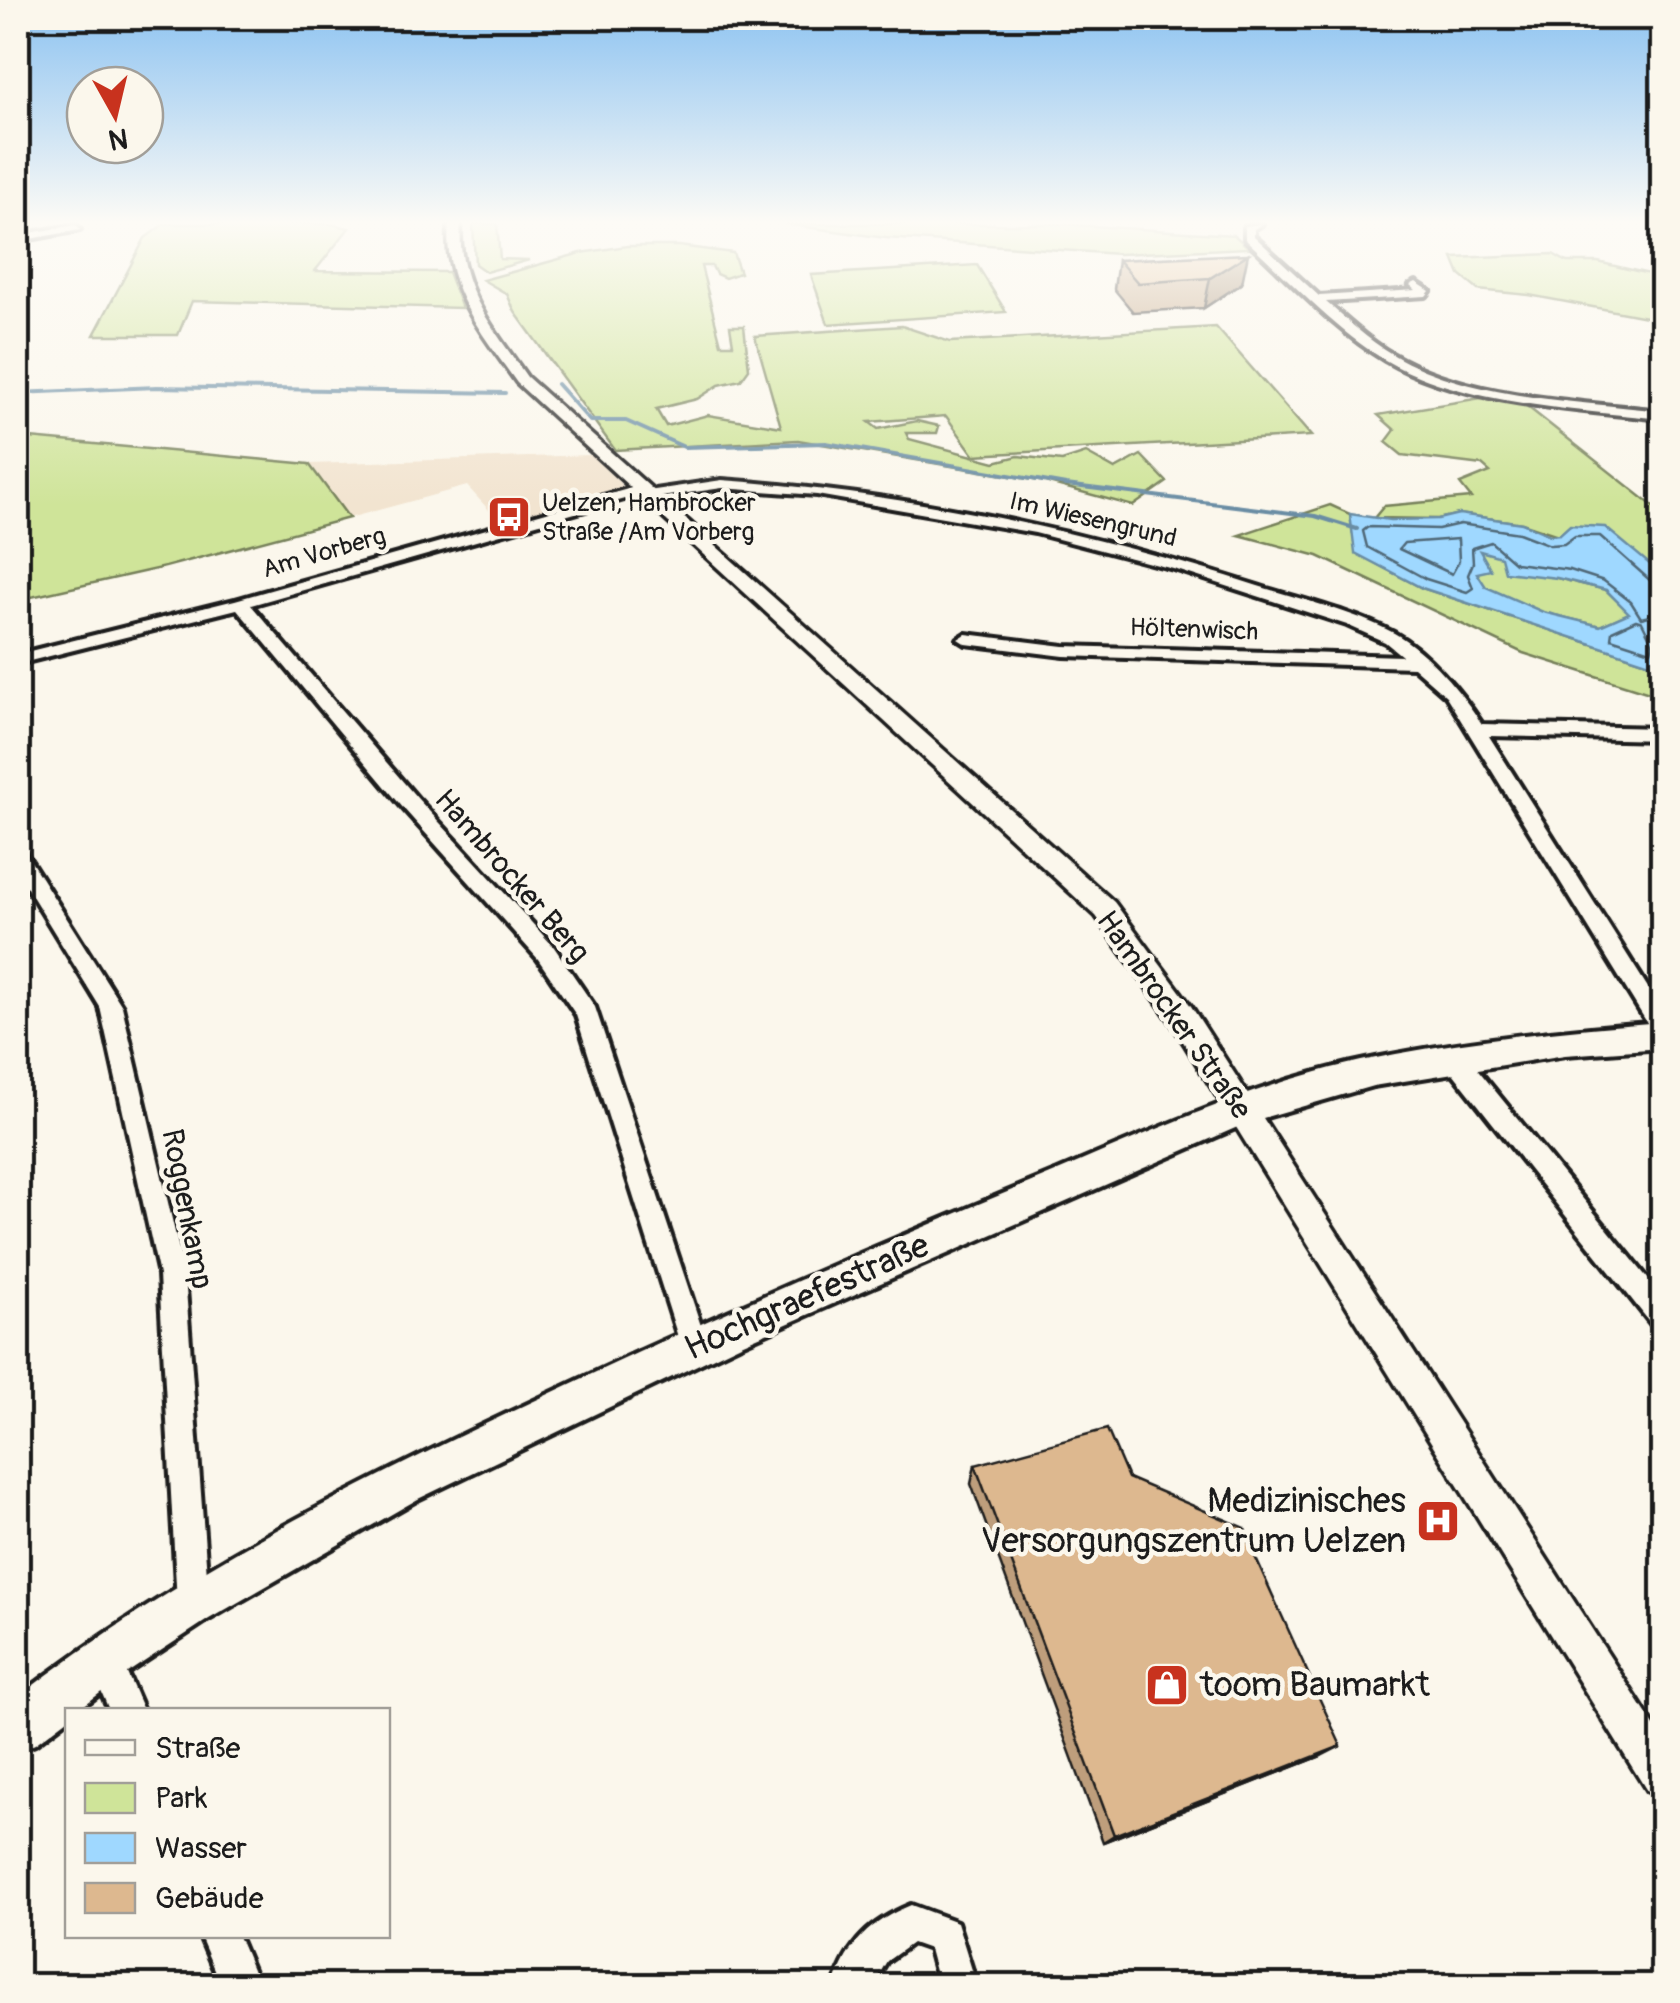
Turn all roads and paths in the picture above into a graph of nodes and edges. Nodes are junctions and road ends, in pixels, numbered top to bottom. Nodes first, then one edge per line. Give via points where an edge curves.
1 (482, 317) edge
2 (1341, 317) edge
3 (1662, 415) edge
4 (645, 492) junction
5 (241, 602) junction
6 (966, 639) dead end
7 (18, 659) edge
8 (1421, 662) junction
9 (1478, 730) junction
10 (1662, 734) edge
11 (18, 857) edge
12 (1662, 1032) edge
13 (1454, 1057) junction
14 (1241, 1110) junction
15 (1662, 1316) edge
16 (694, 1347) junction
17 (193, 1603) junction
18 (104, 1660) junction
19 (125, 1708) edge
20 (18, 1727) edge
21 (1662, 1776) edge
22 (220, 1938) edge
23 (240, 1986) edge
24 (852, 1986) edge
25 (958, 1986) edge

1 - 4 street, Hambrocker Straße via 522,380
2 - 3 street via 1388,358 1426,376
4 - 5 street, Am Vorberg
4 - 8 street, Im Wiesengrund via 722,484 816,490 1036,529 1353,622 1391,638
4 - 14 street, Hambrocker Straße via 1105,909
5 - 7 street, Am Vorberg
5 - 16 street, Hambrocker Berg via 546,953 586,1013
6 - 8 street, Höltenwisch via 1064,651
8 - 9 street, Im Wiesengrund
9 - 10 street
9 - 12 street, Im Wiesengrund
11 - 17 street, Roggenkamp via 111,1006 172,1274
12 - 13 main road, Hochgraefestraße
13 - 14 main road, Hochgraefestraße via 1355,1076
13 - 15 street
14 - 16 main road, Hochgraefestraße
14 - 21 street, Hambrocker Straße
16 - 17 main road, Hochgraefestraße via 403,1484
17 - 18 main road, Hochgraefestraße
18 - 19 street
18 - 20 main road, Hochgraefestraße
22 - 23 street
24 - 25 street via 882,1936 911,1924 944,1935

